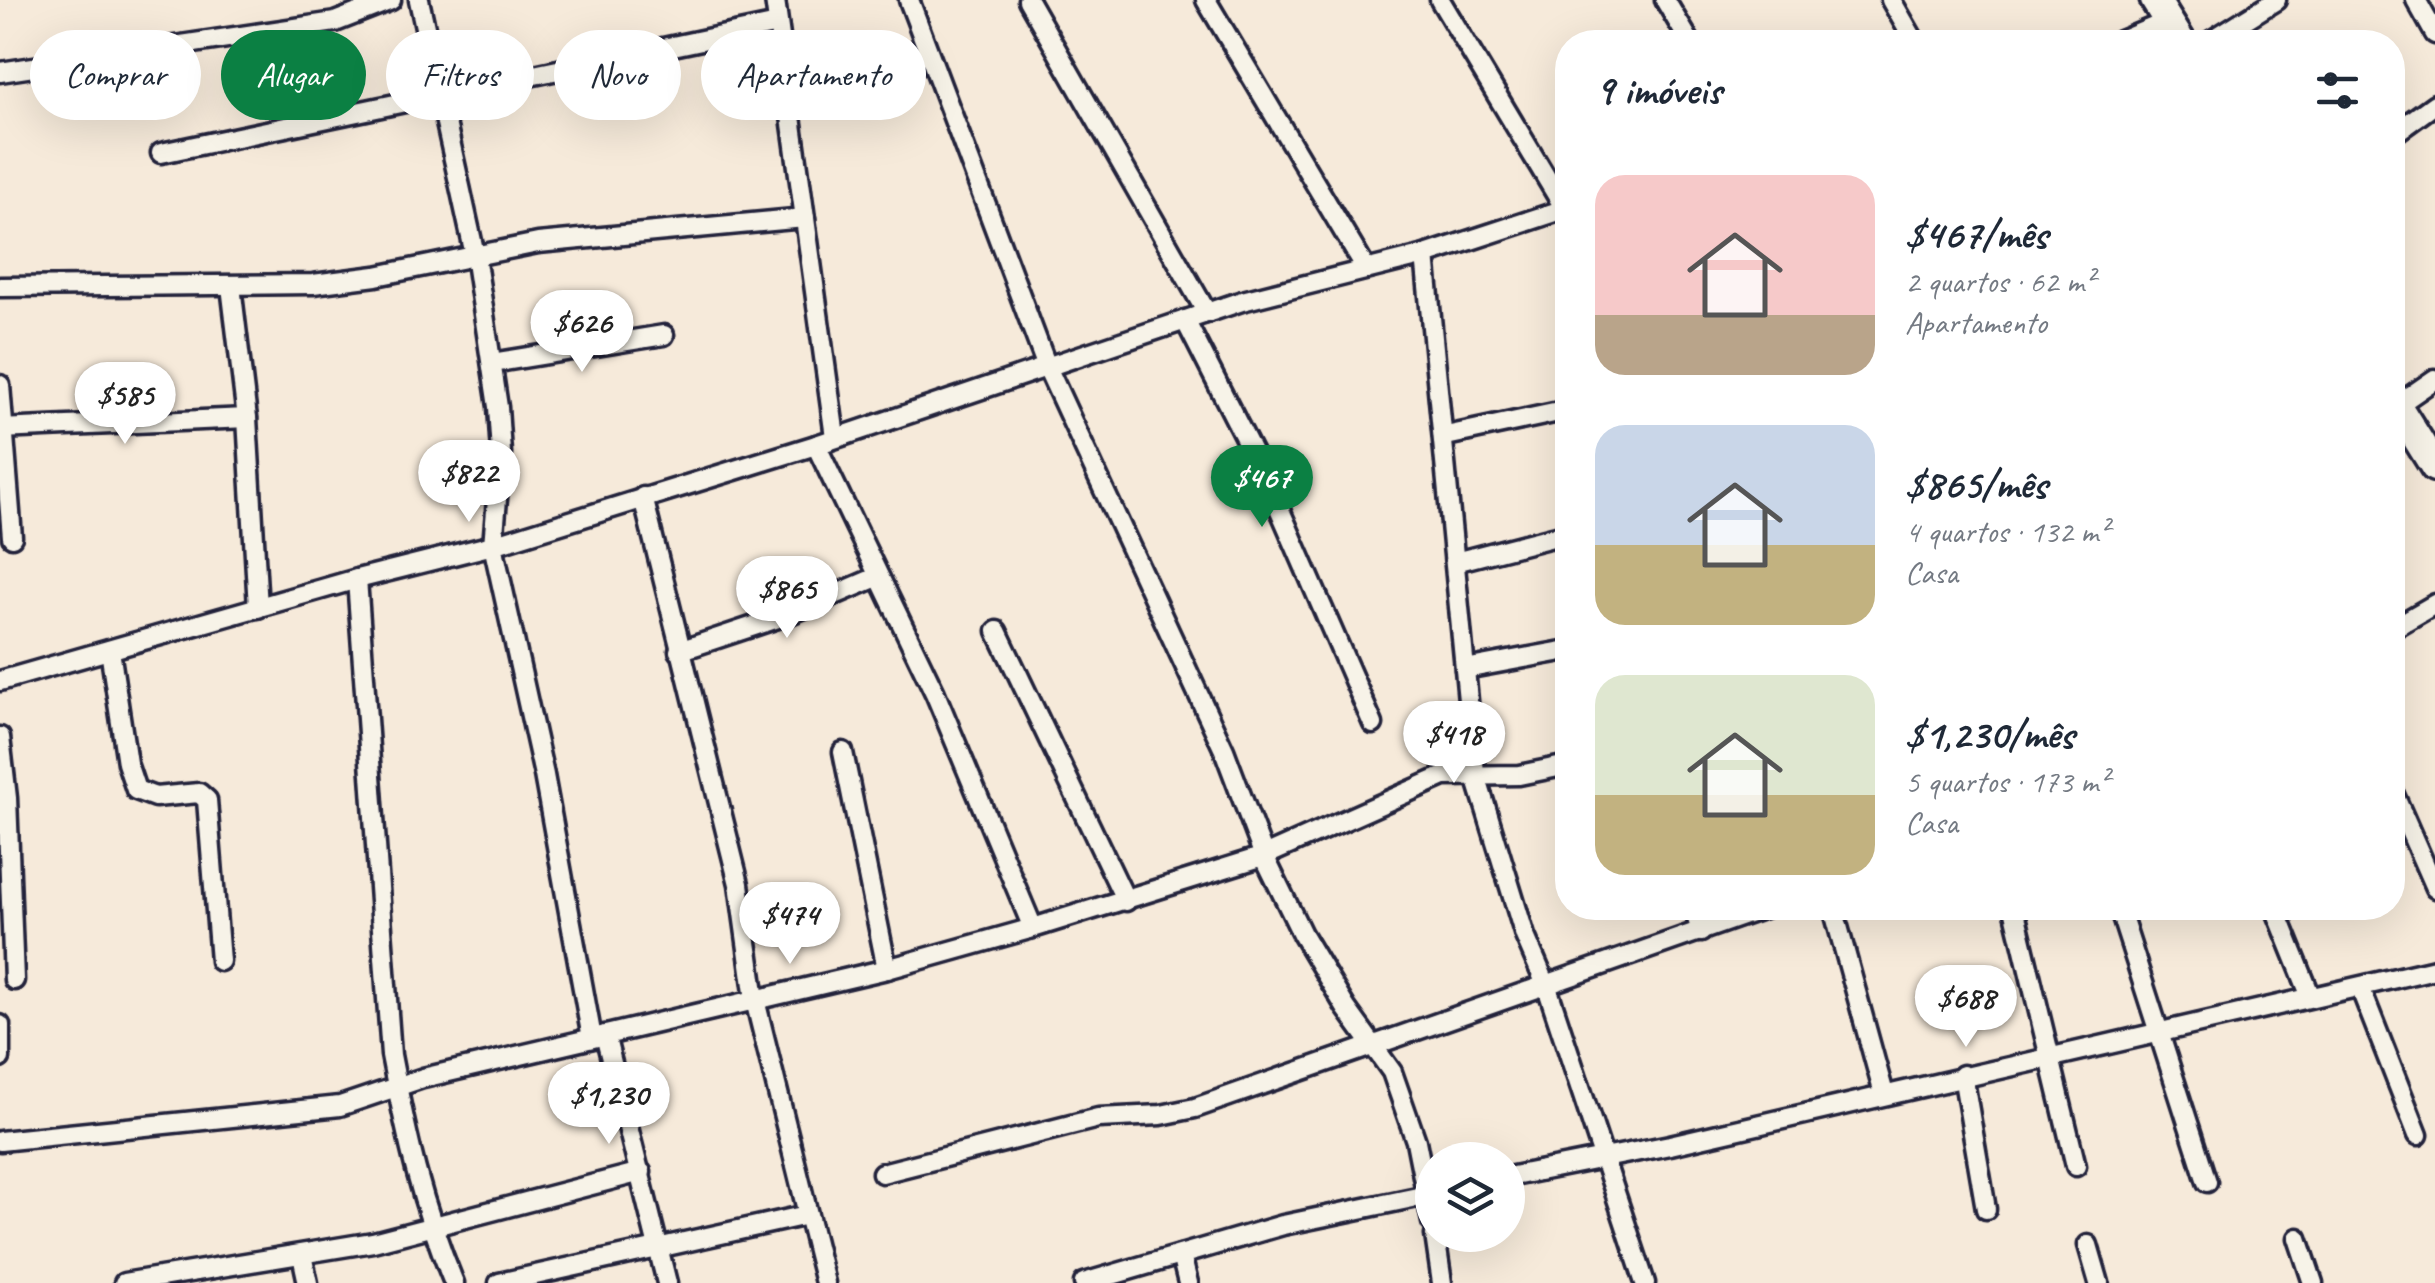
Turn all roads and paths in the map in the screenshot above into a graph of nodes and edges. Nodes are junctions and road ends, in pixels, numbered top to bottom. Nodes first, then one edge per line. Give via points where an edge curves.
1 (392, 0) edge
2 (419, 0) edge
3 (775, 0) edge
4 (909, 0) edge
5 (1028, 0) edge
6 (1206, 0) edge
7 (1440, 0) edge
8 (1665, 0) edge
9 (1891, 0) edge
10 (2276, 0) edge
11 (2416, 0) edge
12 (778, 24) junction
13 (426, 30) edge
14 (1683, 30) edge
15 (1908, 30) edge
16 (2228, 30) edge
17 (2435, 34) edge
18 (0, 72) edge
19 (534, 75) edge
20 (2435, 104) edge
21 (386, 106) edge
22 (447, 120) edge
23 (2405, 126) edge
24 (162, 153) dead end
25 (1555, 191) edge
26 (1555, 213) edge
27 (804, 218) junction
28 (475, 255) junction
29 (1425, 255) junction
30 (1366, 268) junction
31 (231, 286) junction
32 (0, 287) edge
33 (1206, 313) junction
34 (1185, 320) junction
35 (664, 335) dead end
36 (492, 363) junction
37 (1046, 367) junction
38 (2435, 379) edge
39 (0, 386) edge
40 (2405, 396) edge
41 (1555, 413) edge
42 (247, 418) junction
43 (2405, 420) edge
44 (3, 429) edge
45 (1446, 436) junction
46 (835, 437) junction
47 (816, 445) junction
48 (2435, 468) edge
49 (643, 497) junction
50 (12, 536) dead end
51 (1555, 536) edge
52 (492, 546) junction
53 (1455, 562) junction
54 (877, 577) junction
55 (357, 579) junction
56 (2435, 604) edge
57 (258, 608) junction
58 (2405, 621) edge
59 (997, 632) dead end
60 (110, 650) junction
61 (678, 651) junction
62 (1555, 652) edge
63 (1465, 669) junction
64 (0, 681) edge
65 (1373, 724) dead end
66 (0, 736) edge
67 (843, 752) dead end
68 (1555, 767) edge
69 (1475, 773) junction
70 (2405, 820) edge
71 (1264, 856) junction
72 (4, 863) edge
73 (2435, 888) edge
74 (1126, 900) junction
75 (1697, 920) edge
76 (1733, 920) edge
77 (1836, 920) edge
78 (2017, 920) edge
79 (2123, 920) edge
80 (2281, 920) edge
81 (1033, 928) junction
82 (1700, 932) junction
83 (220, 961) dead end
84 (887, 969) junction
85 (2435, 969) edge
86 (14, 980) dead end
87 (2360, 986) junction
88 (1546, 987) junction
89 (2311, 997) junction
90 (755, 1000) junction
91 (0, 1025) edge
92 (2160, 1030) junction
93 (598, 1037) junction
94 (1372, 1042) junction
95 (0, 1058) edge
96 (2050, 1058) junction
97 (1963, 1075) junction
98 (398, 1088) junction
99 (1884, 1094) junction
100 (2418, 1136) dead end
101 (0, 1141) edge
102 (1415, 1146) edge
103 (1605, 1157) junction
104 (2076, 1166) dead end
105 (641, 1172) junction
106 (882, 1173) dead end
107 (1525, 1173) edge
108 (2207, 1182) dead end
109 (1415, 1197) edge
110 (1986, 1208) dead end
111 (807, 1214) junction
112 (432, 1229) junction
113 (2298, 1238) dead end
114 (2088, 1245) dead end
115 (660, 1248) junction
116 (1437, 1252) edge
117 (302, 1254) junction
118 (1181, 1255) junction
119 (124, 1283) edge
120 (308, 1283) edge
121 (454, 1283) edge
122 (499, 1283) edge
123 (667, 1283) edge
124 (825, 1283) edge
125 (1084, 1283) edge
126 (1188, 1283) edge
127 (1442, 1283) edge
128 (1644, 1283) edge
129 (2099, 1283) edge
130 (2313, 1283) edge

1 - 18 street via 335,22
2 - 13 street
3 - 12 street
4 - 37 street
5 - 33 street
6 - 30 street
7 - 25 street
8 - 14 street
9 - 15 street
10 - 16 street
11 - 17 street
12 - 19 street
12 - 27 street
20 - 23 street
21 - 24 street
22 - 28 street
26 - 29 street
27 - 28 street
27 - 46 street
28 - 31 street via 376,276
28 - 36 street
29 - 30 street
29 - 45 street
30 - 33 street
31 - 32 street
31 - 42 street
33 - 34 street
34 - 37 street
34 - 65 street via 1269,485
35 - 36 street
36 - 52 street via 501,453
37 - 46 street
37 - 71 street via 1224,750
38 - 40 street
39 - 44 street
41 - 45 street
42 - 44 street
42 - 57 street
43 - 48 main road
44 - 50 street
45 - 53 street
46 - 47 street
47 - 49 street
47 - 54 street
49 - 52 street
49 - 61 street
51 - 53 street
52 - 55 street
52 - 93 street
53 - 63 street
54 - 61 street
54 - 81 street via 935,693
55 - 57 street
55 - 98 street
56 - 58 street
57 - 60 street
59 - 74 street
60 - 64 street
60 - 83 street via 136,790 155,797 200,793 207,800
61 - 90 street via 738,884
62 - 63 street
63 - 69 street
66 - 72 street via 7,798
67 - 84 street
68 - 69 street via 1519,775
69 - 71 street via 1433,780
69 - 88 street
70 - 73 street
71 - 74 street
71 - 94 street via 1302,934
72 - 86 street
74 - 81 street
75 - 82 street
76 - 82 street
77 - 99 street
78 - 96 street
79 - 92 street
80 - 89 street
81 - 84 street
82 - 88 street
84 - 90 street
85 - 87 street
87 - 89 street
87 - 100 street
88 - 94 street
88 - 103 street
89 - 92 street
90 - 93 street
90 - 111 street
91 - 95 street
92 - 96 street
92 - 108 street
93 - 98 street
93 - 105 street
94 - 102 street via 1392,1072
94 - 106 street via 1194,1108 1082,1121
96 - 97 street
96 - 104 street
97 - 99 street
97 - 110 street
98 - 101 street via 340,1106
98 - 112 street via 402,1128
99 - 103 street
103 - 107 street
103 - 128 street
105 - 112 street
105 - 115 street
109 - 118 street
111 - 115 street
111 - 124 street
112 - 117 street
112 - 121 street
113 - 130 street
114 - 129 street
115 - 122 street
115 - 123 street
116 - 127 street
117 - 119 street
117 - 120 street
118 - 125 street
118 - 126 street

